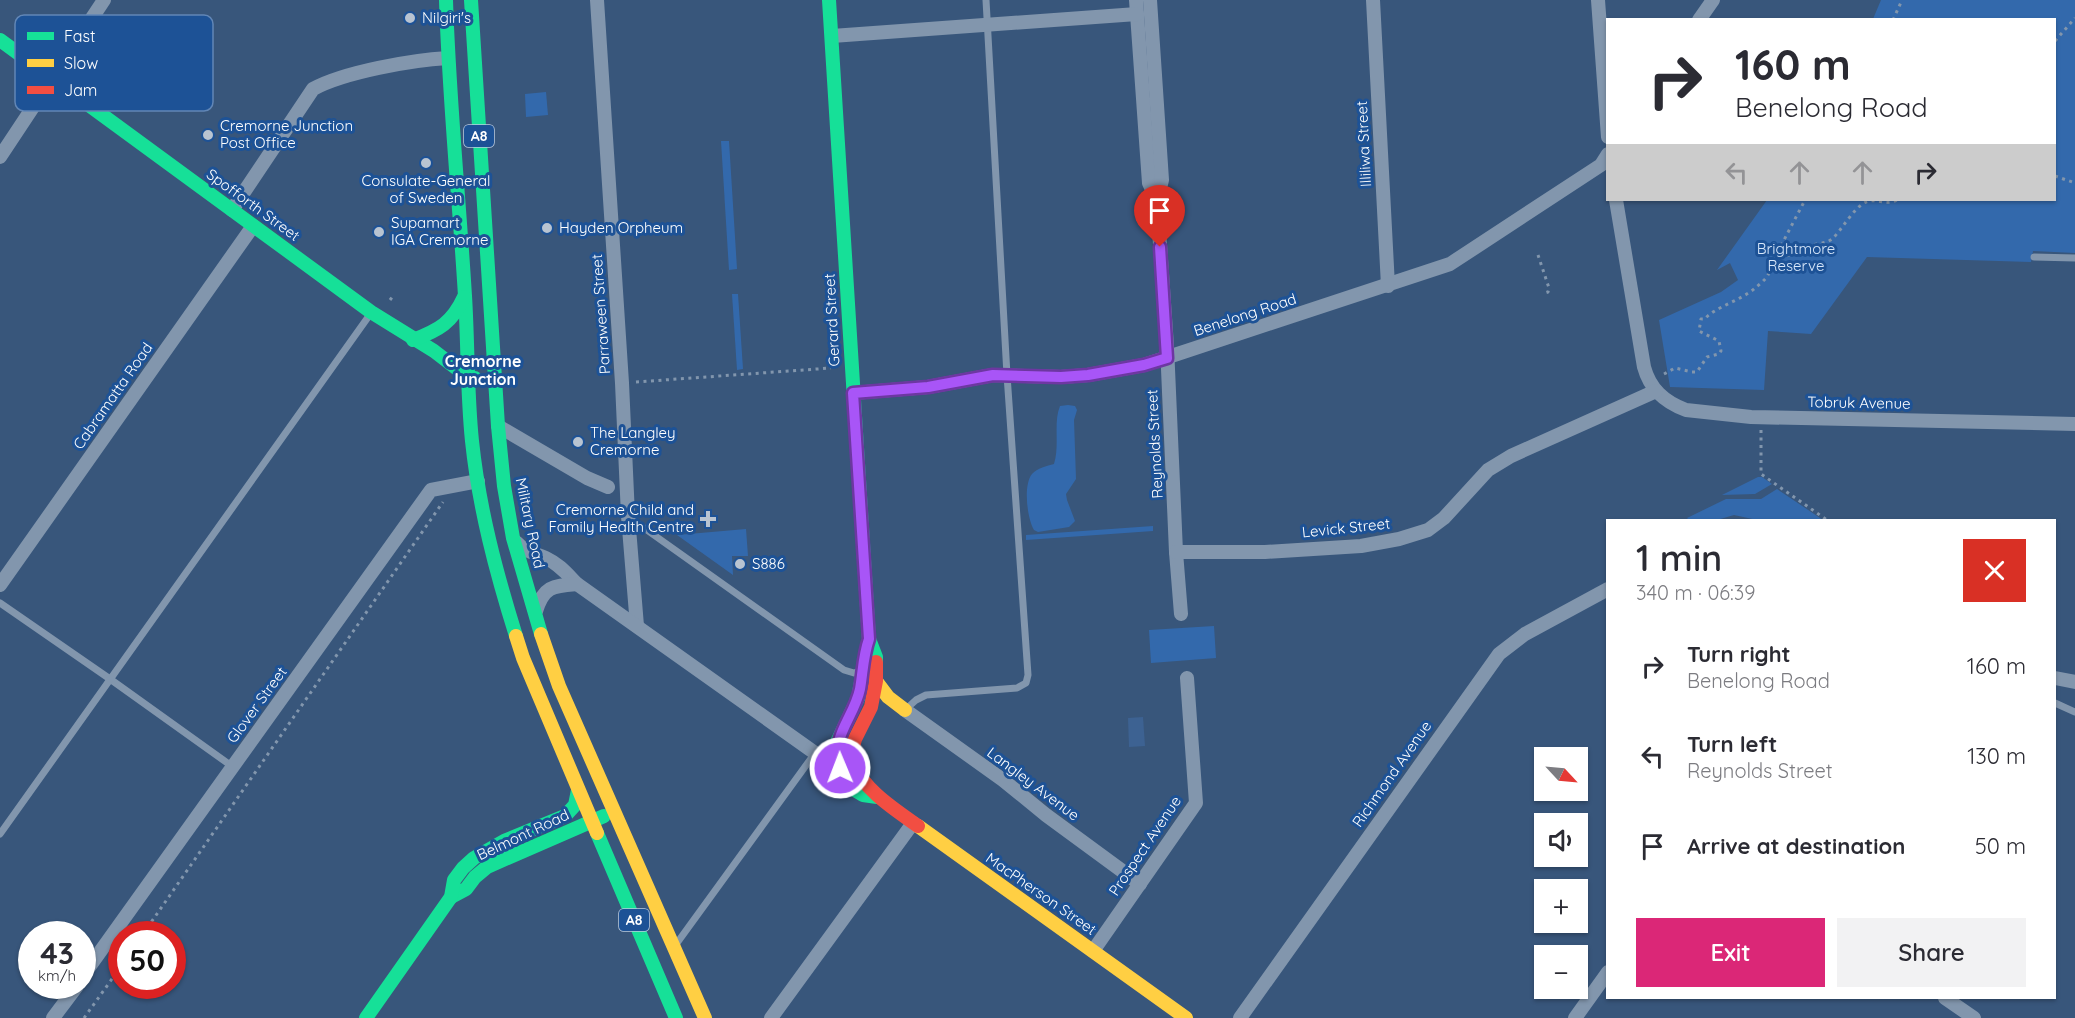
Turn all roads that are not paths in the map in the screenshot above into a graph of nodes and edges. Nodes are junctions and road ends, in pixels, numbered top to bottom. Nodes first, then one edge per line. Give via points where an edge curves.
1 (104, 0) edge
2 (446, 0) edge
3 (471, 0) edge
4 (597, 0) edge
5 (829, 0) edge
6 (986, 0) edge
7 (1150, 0) edge
8 (1373, 0) edge
9 (1598, 0) edge
10 (1713, 0) edge
11 (1136, 7) edge
12 (94, 15) edge
13 (1700, 18) edge
14 (987, 24) junction
15 (832, 36) junction
16 (0, 40) edge
17 (15, 51) edge
18 (448, 58) junction
19 (1606, 110) edge
20 (30, 111) edge
21 (97, 111) edge
22 (1606, 156) edge
23 (0, 157) edge
24 (1157, 201) junction
25 (1616, 201) edge
26 (231, 210) junction
27 (253, 226) junction
28 (2034, 257) dead end
29 (2075, 258) edge
30 (1388, 286) junction
31 (465, 296) junction
32 (371, 312) junction
33 (413, 340) junction
34 (1167, 358) junction
35 (1007, 375) junction
36 (495, 377) junction
37 (469, 378) junction
38 (1654, 389) junction
39 (853, 393) junction
40 (2075, 424) edge
41 (498, 426) junction
42 (478, 481) junction
43 (608, 487) dead end
44 (628, 516) junction
45 (513, 538) junction
46 (1176, 552) junction
47 (577, 584) junction
48 (0, 585) edge
49 (1606, 590) edge
50 (0, 603) edge
51 (1181, 614) dead end
52 (535, 616) junction
53 (637, 626) junction
54 (869, 639) junction
55 (862, 669) junction
56 (110, 678) junction
57 (1187, 678) dead end
58 (2056, 678) edge
59 (876, 681) junction
60 (2075, 682) edge
61 (2056, 703) edge
62 (905, 710) junction
63 (2075, 712) edge
64 (815, 753) junction
65 (837, 759) junction
66 (233, 767) junction
67 (578, 790) junction
68 (877, 797) junction
69 (614, 811) junction
70 (592, 821) junction
71 (913, 823) junction
72 (0, 834) edge
73 (1140, 884) junction
74 (451, 897) junction
75 (674, 946) junction
76 (1093, 951) junction
77 (96, 958) edge
78 (1606, 975) edge
79 (67, 999) edge
80 (1946, 999) edge
81 (1177, 1015) edge
82 (53, 1018) edge
83 (366, 1018) edge
84 (676, 1018) edge
85 (705, 1018) edge
86 (771, 1018) edge
87 (1240, 1018) edge
88 (1575, 1018) edge
89 (1974, 1018) edge

1 - 12 street
2 - 18 main road, A8
3 - 36 main road, Military Road / A8
4 - 44 street, Parraween Street
5 - 15 main road, Gerard Street
6 - 14 lane
7 - 24 street, Reynolds Street via 1162,180
8 - 30 street, Illiliwa Street
9 - 19 street
10 - 13 street
11 - 14 street
11 - 24 street, Reynolds Street via 1149,183
14 - 15 street
14 - 35 lane
15 - 39 main road, Gerard Street
16 - 17 main road, Spofforth Street
18 - 26 street via 390,66 313,89
18 - 31 main road, A8
20 - 23 street
21 - 26 main road, Spofforth Street
22 - 30 street, Benelong Road via 1601,165 1450,264
24 - 34 street, Reynolds Street
25 - 38 street via 1644,367
26 - 27 main road, Spofforth Street
27 - 32 main road, Spofforth Street
27 - 48 street, Cabramatta Road
28 - 29 lane
30 - 34 street, Benelong Road
31 - 33 main road via 452,320 437,332
31 - 37 main road, A8
32 - 33 main road, Spofforth Street
32 - 56 lane
33 - 37 main road, Spofforth Street
34 - 35 street, Benelong Road via 1088,375
34 - 46 street, Reynolds Street
35 - 39 street, Benelong Road
35 - 62 lane via 1028,680 1017,688 926,695
36 - 37 main road
36 - 41 main road, Military Road / A8
37 - 42 main road, A8
38 - 40 street, Tobruk Avenue via 1686,410 1763,416
38 - 46 street, Levick Street via 1488,470 1428,530 1361,546
39 - 54 main road, Gerard Street
41 - 43 street
41 - 45 main road, Military Road / A8
42 - 66 street, Glover Street via 431,490
42 - 67 main road, A8 via 483,518 519,647
44 - 53 street, Parraween Street
44 - 55 lane via 844,670 854,673
45 - 47 street via 527,551 556,564
45 - 52 main road, Military Road / A8
46 - 51 street, Reynolds Street
47 - 52 street via 546,590
47 - 53 street
49 - 87 street, Richmond Avenue via 1525,634 1499,654
50 - 56 lane
52 - 69 main road, Military Road / A8 via 559,686
53 - 64 street
54 - 55 main road, Gerard Street
54 - 59 main road, Gerard Street via 876,657
55 - 65 main road, Gerard Street via 857,701 838,741
56 - 66 lane
56 - 72 lane
57 - 73 street, Prospect Avenue via 1196,804
58 - 60 street
59 - 62 main road
59 - 68 main road, Gerard Street via 871,707 850,759 858,776
61 - 63 lane
62 - 73 street, Langley Avenue
64 - 65 street via 828,760
64 - 75 lane
65 - 68 main road via 849,784 860,794
66 - 77 street, Glover Street
67 - 70 main road, A8
67 - 74 main road, Belmont Road via 575,805 565,816 477,855 454,879
68 - 71 main road, MacPherson Street
69 - 70 main road, Belmont Road
69 - 75 main road, Military Road / A8
70 - 74 main road, Belmont Road via 487,867 466,889
70 - 84 main road, A8
71 - 76 main road, MacPherson Street
71 - 86 street
73 - 76 street, Prospect Avenue
74 - 83 main road, Belmont Road
75 - 85 main road, Military Road / A8
76 - 81 main road, MacPherson Street
78 - 88 street
79 - 82 street
80 - 89 street

